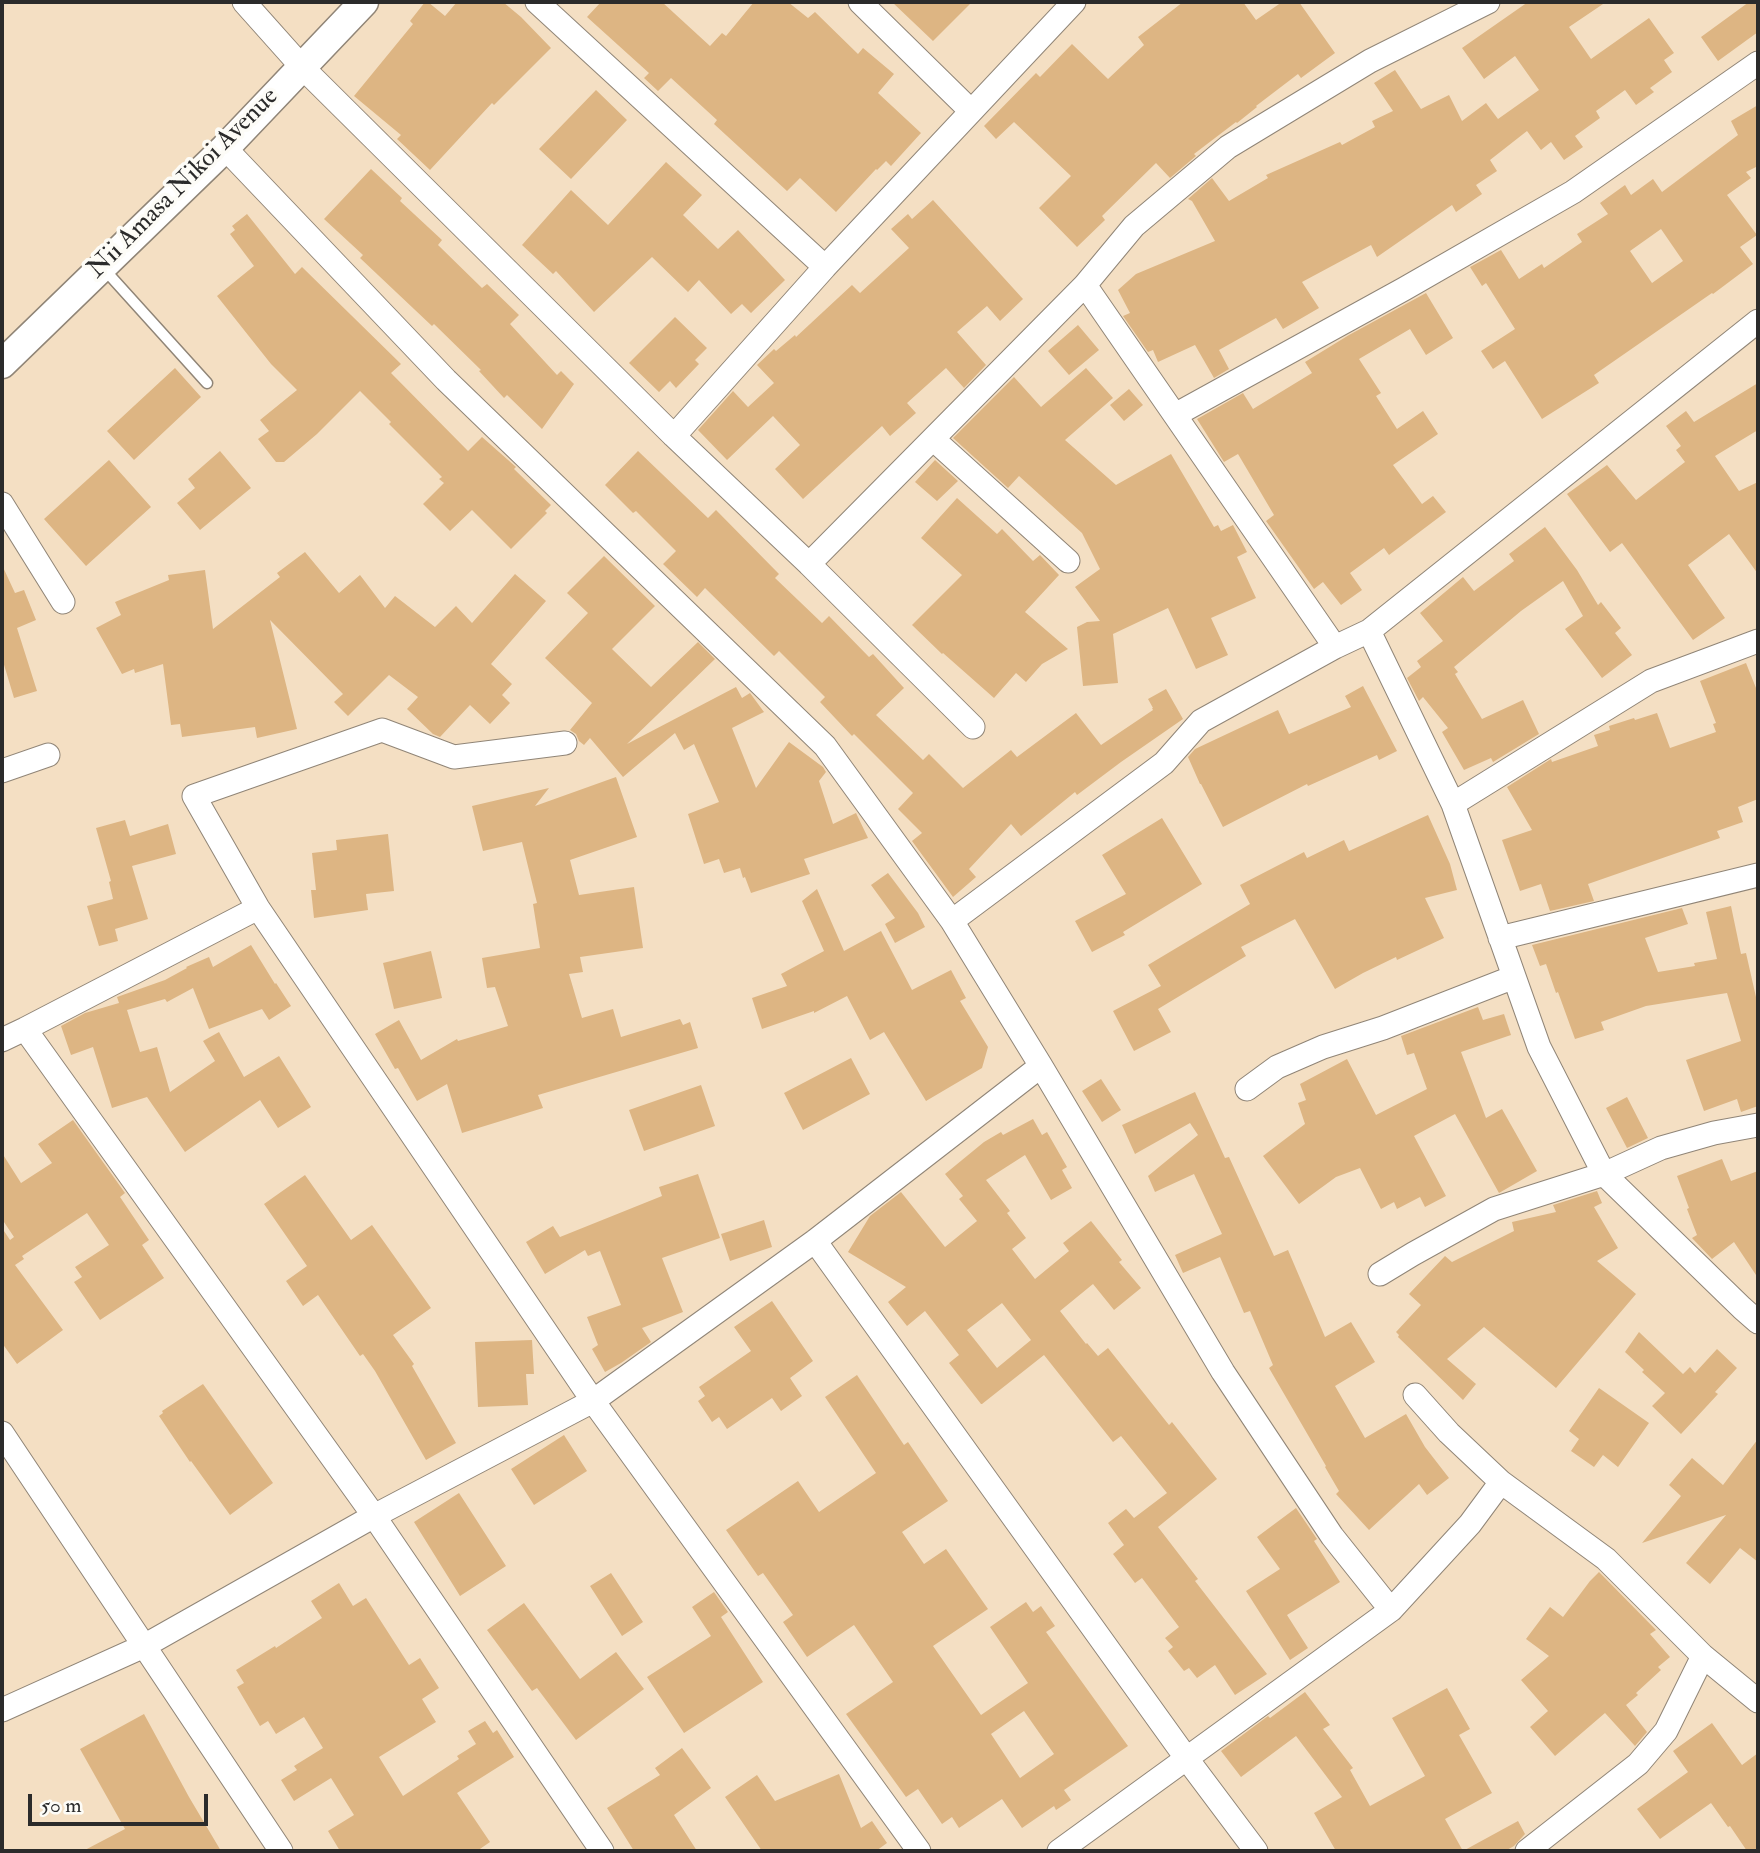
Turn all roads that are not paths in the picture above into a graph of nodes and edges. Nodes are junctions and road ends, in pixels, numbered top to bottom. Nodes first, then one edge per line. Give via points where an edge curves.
1 (243, 2) edge
2 (364, 2) edge
3 (537, 2) edge
4 (860, 2) edge
5 (1074, 2) edge
6 (1488, 2) edge
7 (1758, 63) edge
8 (302, 67) junction
9 (971, 111) junction
10 (225, 148) junction
11 (102, 267) junction
12 (825, 267) junction
13 (1085, 285) junction
14 (1758, 321) edge
15 (2, 364) edge
16 (207, 383) dead end
17 (1175, 415) junction
18 (674, 436) junction
19 (933, 439) junction
20 (2, 504) edge
21 (1068, 561) dead end
22 (809, 564) junction
23 (63, 602) dead end
24 (1369, 631) junction
25 (1758, 640) edge
26 (1335, 647) junction
27 (973, 727) dead end
28 (565, 743) dead end
29 (48, 755) dead end
30 (2, 771) edge
31 (1453, 804) junction
32 (1758, 875) edge
33 (258, 908) junction
34 (952, 921) junction
35 (1500, 938) junction
36 (1514, 977) junction
37 (25, 1029) junction
38 (2, 1040) edge
39 (1041, 1066) junction
40 (1247, 1089) dead end
41 (1758, 1125) edge
42 (1604, 1174) junction
43 (815, 1241) junction
44 (1380, 1274) dead end
45 (1758, 1322) edge
46 (1415, 1395) dead end
47 (593, 1401) junction
48 (2, 1433) edge
49 (1501, 1482) junction
50 (374, 1516) junction
51 (1391, 1610) junction
52 (144, 1646) junction
53 (1703, 1656) junction
54 (1758, 1701) edge
55 (2, 1710) edge
56 (1187, 1759) junction
57 (281, 1851) edge
58 (602, 1851) edge
59 (919, 1851) edge
60 (1059, 1851) edge
61 (1256, 1851) edge
62 (1527, 1851) edge

1 - 8 street
2 - 8 street, Nii Amasa Nikoi Avenue
3 - 12 street
4 - 9 street
5 - 9 street
6 - 13 street via 1370,61 1228,147 1135,226
7 - 17 street via 1573,192
8 - 10 street, Nii Amasa Nikoi Avenue
8 - 18 street
9 - 12 street
10 - 11 street, Nii Amasa Nikoi Avenue
10 - 34 street via 446,380 825,746
11 - 15 street, Nii Amasa Nikoi Avenue
11 - 16 lane
12 - 18 street
13 - 17 street
13 - 19 street
14 - 24 street
17 - 26 street
18 - 22 street
19 - 21 street
19 - 22 street
20 - 23 street
22 - 27 street
24 - 26 street
24 - 31 street
25 - 31 street via 1651,681
26 - 34 street via 1201,721 1164,763
28 - 33 street via 454,757 382,730 194,796
29 - 30 street
31 - 35 street
32 - 35 street
33 - 37 street
33 - 47 street
34 - 39 street
35 - 36 street
36 - 40 street via 1323,1047 1277,1067
36 - 42 street via 1539,1047
37 - 38 street
37 - 50 street
39 - 43 street
39 - 51 street via 1223,1372 1332,1536
41 - 42 street via 1661,1148
42 - 44 street via 1493,1209
42 - 45 street
43 - 47 street
43 - 56 street
46 - 49 street
47 - 50 street
47 - 59 street
48 - 52 street
49 - 51 street via 1470,1524
49 - 53 street via 1606,1559
50 - 52 street
50 - 58 street
51 - 56 street
52 - 55 street
52 - 57 street
53 - 54 street
53 - 62 street via 1666,1731 1638,1764
56 - 60 street
56 - 61 street

